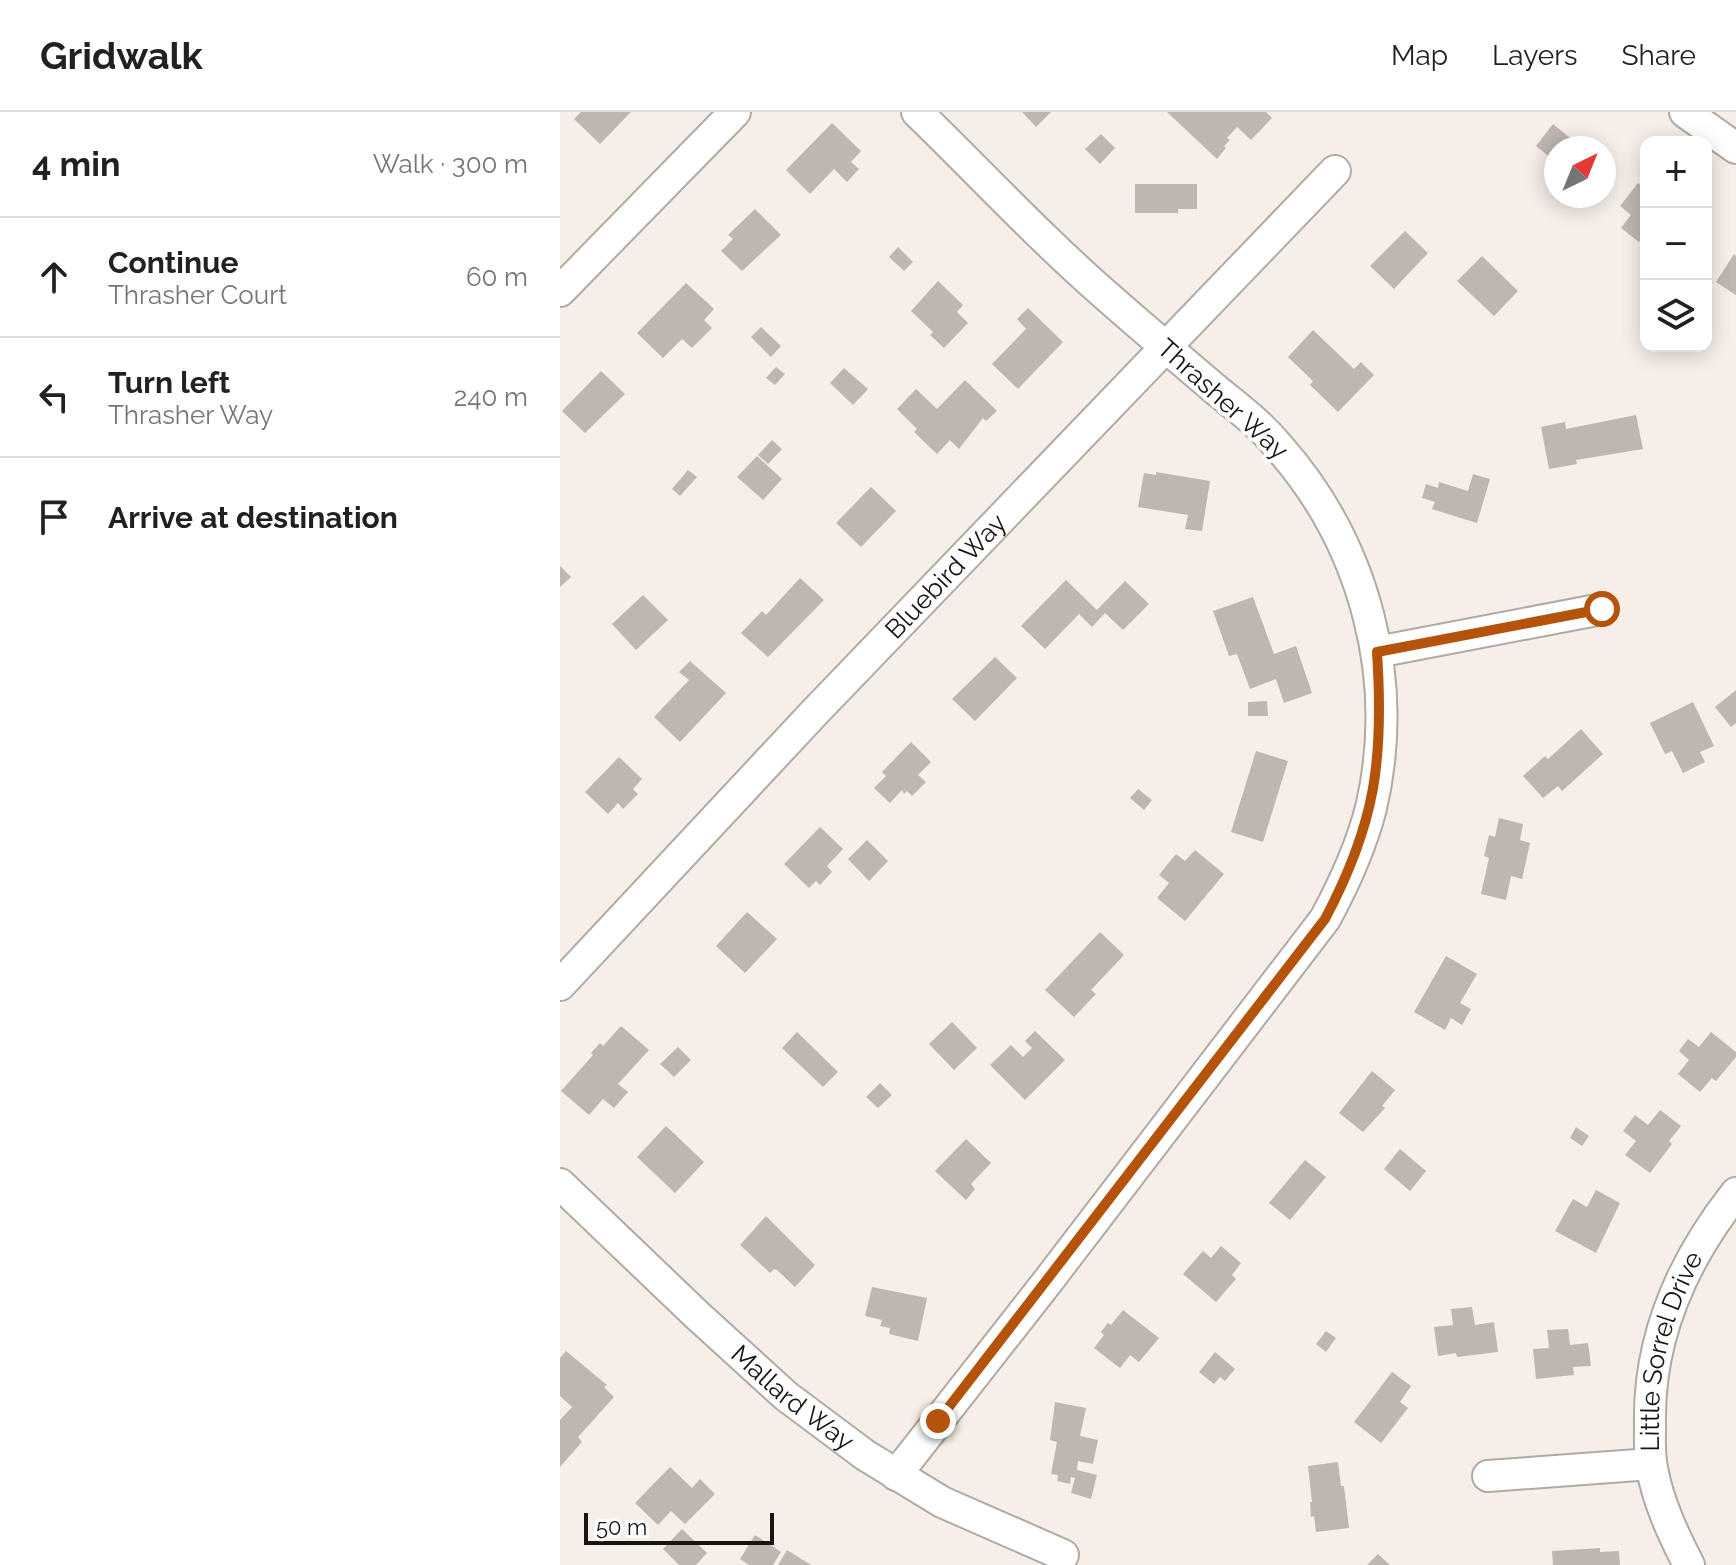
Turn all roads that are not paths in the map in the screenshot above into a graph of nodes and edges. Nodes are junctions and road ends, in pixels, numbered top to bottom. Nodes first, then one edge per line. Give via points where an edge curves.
1 (735, 112) edge
2 (917, 112) edge
3 (1685, 112) edge
4 (1736, 148) edge
5 (1335, 171) dead end
6 (560, 291) edge
7 (1166, 348) junction
8 (1602, 609) dead end
9 (1377, 652) junction
10 (560, 985) edge
11 (560, 1184) edge
12 (1736, 1193) edge
13 (1651, 1464) junction
14 (896, 1475) junction
15 (1488, 1476) dead end
16 (1063, 1555) dead end
17 (1689, 1565) edge

1 - 6 street
2 - 7 street, Thrasher Way
3 - 4 street
5 - 7 street, Bluebird Way
7 - 9 street, Thrasher Way via 1248,416 1307,480 1353,564
7 - 10 street, Bluebird Way
8 - 9 street
9 - 14 street, Thrasher Way via 1381,714 1371,807 1325,919
11 - 14 street, Mallard Way via 786,1396
12 - 13 street, Little Sorrel Drive via 1708,1228 1667,1312 1649,1405
13 - 15 street
13 - 17 street, Little Sorrel Drive
14 - 16 street, Mallard Way via 983,1522

